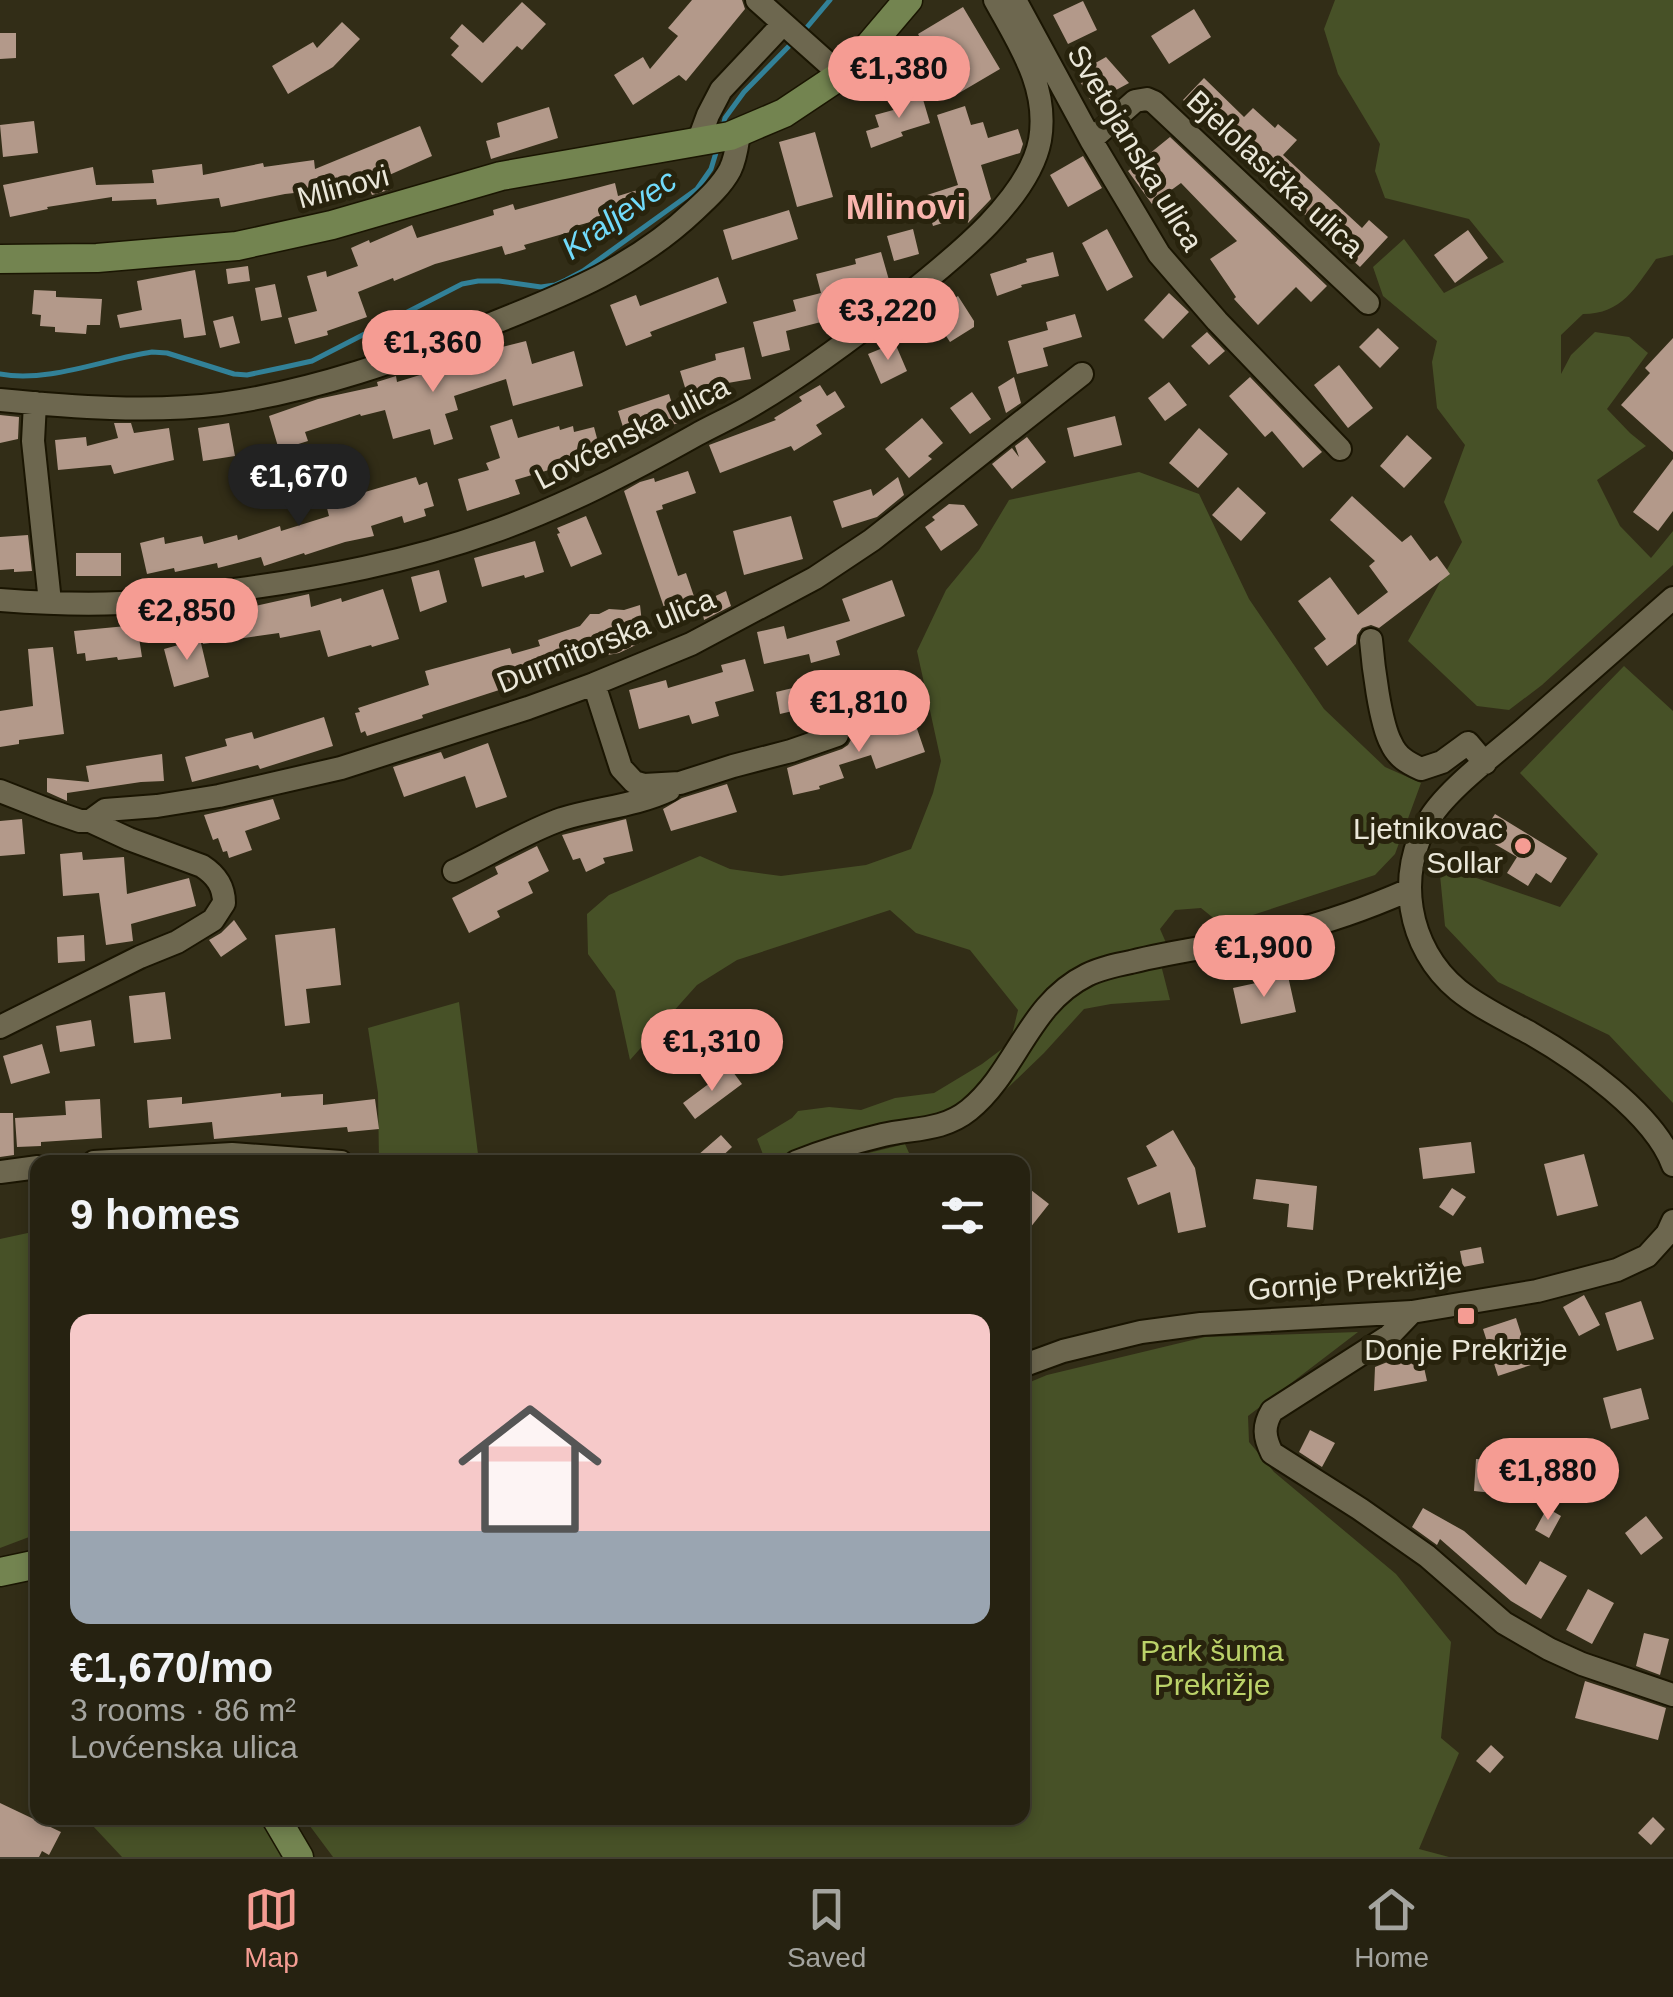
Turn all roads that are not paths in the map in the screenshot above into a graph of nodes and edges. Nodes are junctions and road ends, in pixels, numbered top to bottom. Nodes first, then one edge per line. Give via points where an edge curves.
1 (757, 0) edge
2 (908, 0) edge
3 (995, 0) edge
4 (1015, 0) edge
5 (792, 31) junction
6 (840, 75) junction
7 (719, 138) junction
8 (1091, 140) junction
9 (0, 259) edge
10 (1368, 303) dead end
11 (1082, 374) dead end
12 (0, 400) edge
13 (34, 403) junction
14 (1340, 449) dead end
15 (1673, 598) edge
16 (0, 600) edge
17 (50, 602) junction
18 (1371, 640) dead end
19 (594, 684) junction
20 (838, 735) dead end
21 (1485, 763) junction
22 (680, 782) junction
23 (0, 791) edge
24 (90, 821) junction
25 (454, 870) dead end
26 (1409, 890) junction
27 (0, 1027) edge
28 (215, 1155) edge
29 (246, 1155) edge
30 (815, 1155) edge
31 (1673, 1165) edge
32 (30, 1168) edge
33 (0, 1172) edge
34 (1673, 1221) edge
35 (1412, 1312) junction
36 (1030, 1363) edge
37 (30, 1566) edge
38 (0, 1572) edge
39 (1673, 1695) edge
40 (280, 1825) edge
41 (299, 1857) edge

1 - 5 street
2 - 6 main road, Mlinovi
3 - 17 street, Lovćenska ulica via 1042,104 1040,140 1026,180 925,282 754,404 556,507 400,560 163,599
4 - 8 street, Svetojanska ulica
5 - 6 street
5 - 7 street via 721,90 713,103
6 - 7 main road, Mlinovi via 784,114
7 - 9 main road, Mlinovi via 502,176 258,242 138,256
7 - 13 street via 736,155 729,171 644,251 576,290 444,343 317,383 217,404
8 - 10 street, Bjelolasička ulica via 1135,101 1154,102
8 - 14 street, Svetojanska ulica via 1159,254
11 - 19 street, Durmitorska ulica via 815,578 691,644
12 - 13 street
13 - 17 street
15 - 21 street
16 - 17 street, Lovćenska ulica
18 - 21 street via 1390,743 1404,762 1421,769 1468,743
19 - 22 street via 626,776 644,784
19 - 24 street, Durmitorska ulica via 341,768 233,793 104,810
20 - 22 street
21 - 26 street via 1432,815 1419,840
22 - 25 street via 652,797 540,827
23 - 24 street
24 - 27 street via 210,871 222,888 222,910 177,942
26 - 30 street via 1286,932 1090,973 1056,995 990,1091 956,1120
26 - 31 street via 1410,909 1434,965 1458,990 1599,1079 1643,1120
28 - 29 street
32 - 33 street
34 - 35 street, Gornje Prekrižje via 1646,1256 1617,1270
35 - 36 street, Gornje Prekrižje via 1140,1332
35 - 39 street via 1388,1336 1272,1411 1265,1430 1272,1452 1427,1556 1504,1623 1582,1664
37 - 38 main road
40 - 41 main road

